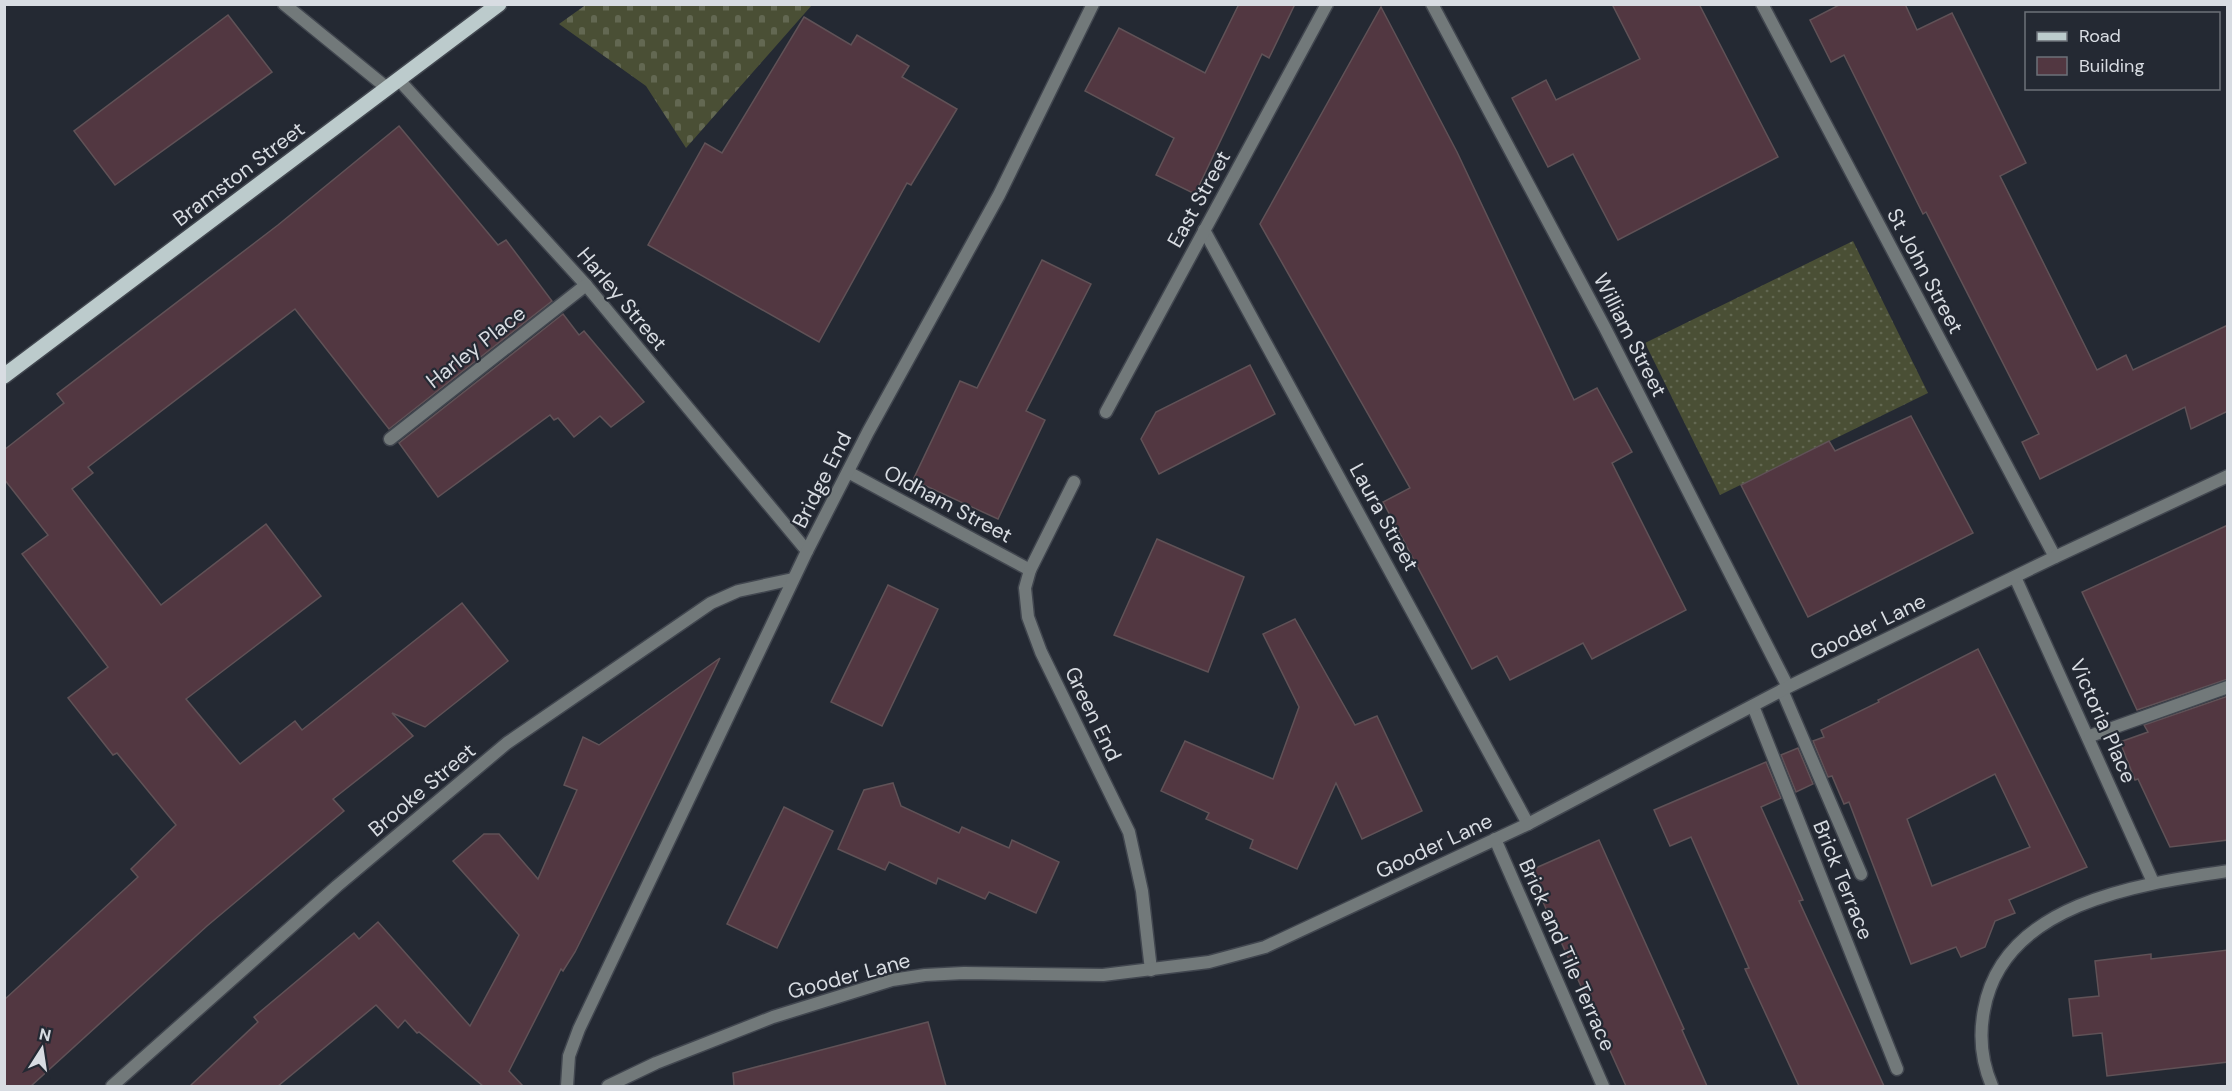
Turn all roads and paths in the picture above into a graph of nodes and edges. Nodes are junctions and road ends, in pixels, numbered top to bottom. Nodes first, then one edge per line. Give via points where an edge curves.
1 (284, 4) edge
2 (499, 4) edge
3 (1093, 4) edge
4 (1327, 4) edge
5 (1432, 4) edge
6 (1762, 4) edge
7 (393, 84) junction
8 (1204, 230) junction
9 (586, 285) junction
10 (4, 376) edge
11 (1106, 412) dead end
12 (390, 439) dead end
13 (848, 472) junction
14 (2228, 476) edge
15 (1074, 482) dead end
16 (807, 551) junction
17 (2055, 556) junction
18 (1030, 570) junction
19 (2015, 577) junction
20 (793, 579) junction
21 (2228, 687) edge
22 (1785, 689) junction
23 (1753, 706) junction
24 (2090, 736) junction
25 (1528, 824) junction
26 (1495, 839) junction
27 (2228, 871) edge
28 (1861, 874) dead end
29 (2153, 882) junction
30 (1151, 970) junction
31 (1897, 1069) dead end
32 (112, 1086) edge
33 (567, 1086) edge
34 (608, 1086) edge
35 (1603, 1086) edge
36 (1992, 1086) edge

1 - 7 street, Harley Street
2 - 7 main road, Bramston Street
3 - 13 street, Bridge End via 999,195
4 - 8 street, East Street
5 - 22 street, William Street via 1605,328
6 - 17 street, St John Street
7 - 9 street, Harley Street
7 - 10 main road, Bramston Street
8 - 11 street, East Street
8 - 25 street, Laura Street
9 - 12 street, Harley Place
9 - 16 street, Harley Street
13 - 16 street, Bridge End
13 - 18 street, Oldham Street
14 - 17 street, Gooder Lane
15 - 18 street, Green End
16 - 20 street, Bridge End
17 - 19 street, Gooder Lane
18 - 30 street, Green End via 1025,588 1028,616 1041,652 1129,832 1142,891
19 - 22 street, Gooder Lane
19 - 24 street, Victoria Place
20 - 32 street, Brooke Street via 738,591 711,603 507,743
20 - 33 street, Bridge End via 569,1056
21 - 24 street
22 - 23 street, Gooder Lane
22 - 28 street, William Street
23 - 25 street, Gooder Lane
23 - 31 street, Brick Terrace
24 - 29 street, Victoria Place
25 - 26 street, Gooder Lane
26 - 30 street, Gooder Lane via 1265,947 1209,962
26 - 35 street, Brick and Tile Terrace
27 - 29 street
29 - 36 street via 2073,907 2042,924 2009,953 1987,992 1982,1020 1982,1049
30 - 34 street, Gooder Lane via 1103,975 964,973 892,980 773,1017

